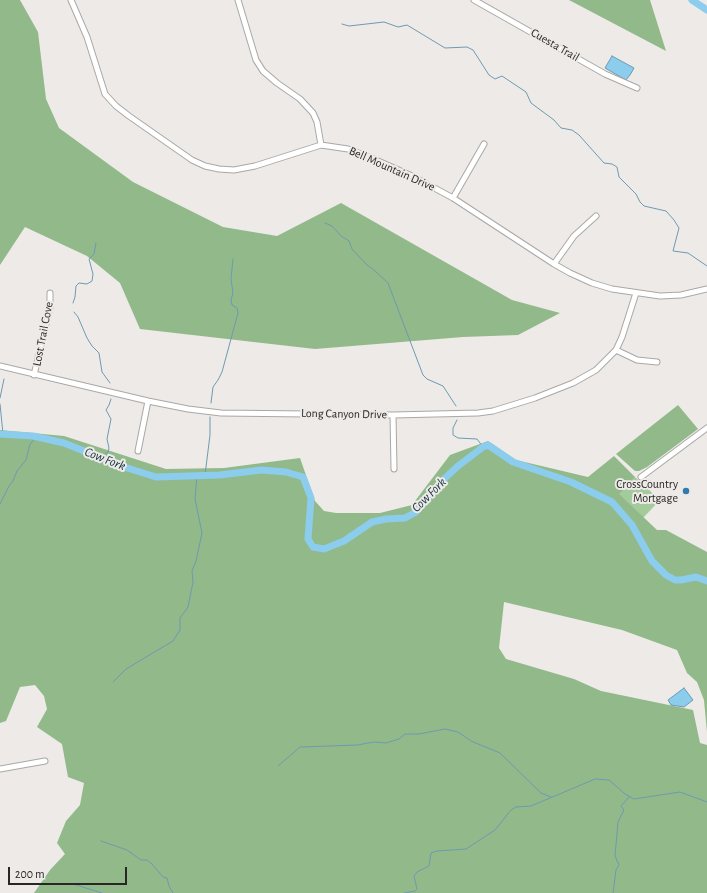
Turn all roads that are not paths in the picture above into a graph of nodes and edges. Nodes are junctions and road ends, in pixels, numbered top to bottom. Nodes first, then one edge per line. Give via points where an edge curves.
1 (71, 0) edge
2 (238, 0) edge
3 (474, 0) edge
4 (637, 88) dead end
5 (484, 144) dead end
6 (321, 145) junction
7 (453, 198) junction
8 (596, 216) dead end
9 (554, 264) junction
10 (707, 289) edge
11 (50, 293) dead end
12 (636, 293) junction
13 (616, 350) junction
14 (657, 362) dead end
15 (0, 366) edge
16 (34, 374) junction
17 (148, 401) junction
18 (393, 415) junction
19 (707, 428) edge
20 (138, 451) dead end
21 (394, 469) dead end
22 (641, 477) dead end
23 (45, 761) dead end
24 (0, 769) edge

1 - 6 street, Bell Mountain Drive via 87,37 105,94 129,116 192,160 205,166 234,170
2 - 6 street via 256,60 263,71 300,99 313,113
3 - 4 street, Cuesta Trail via 605,74
5 - 7 street
6 - 7 street, Bell Mountain Drive via 348,149 369,157
7 - 9 street, Bell Mountain Drive
8 - 9 street via 567,244
9 - 12 street, Bell Mountain Drive via 592,283
10 - 12 street, Bell Mountain Drive via 671,296
11 - 16 street, Lost Trail Cove via 50,307
12 - 13 street, Long Canyon Drive
13 - 14 street via 638,360
13 - 18 street, Long Canyon Drive via 596,370 573,383 511,406 478,413
15 - 16 street, Long Canyon Drive
16 - 17 street, Long Canyon Drive
17 - 18 street, Long Canyon Drive via 221,412
17 - 20 street
18 - 21 street
19 - 22 street
23 - 24 street

